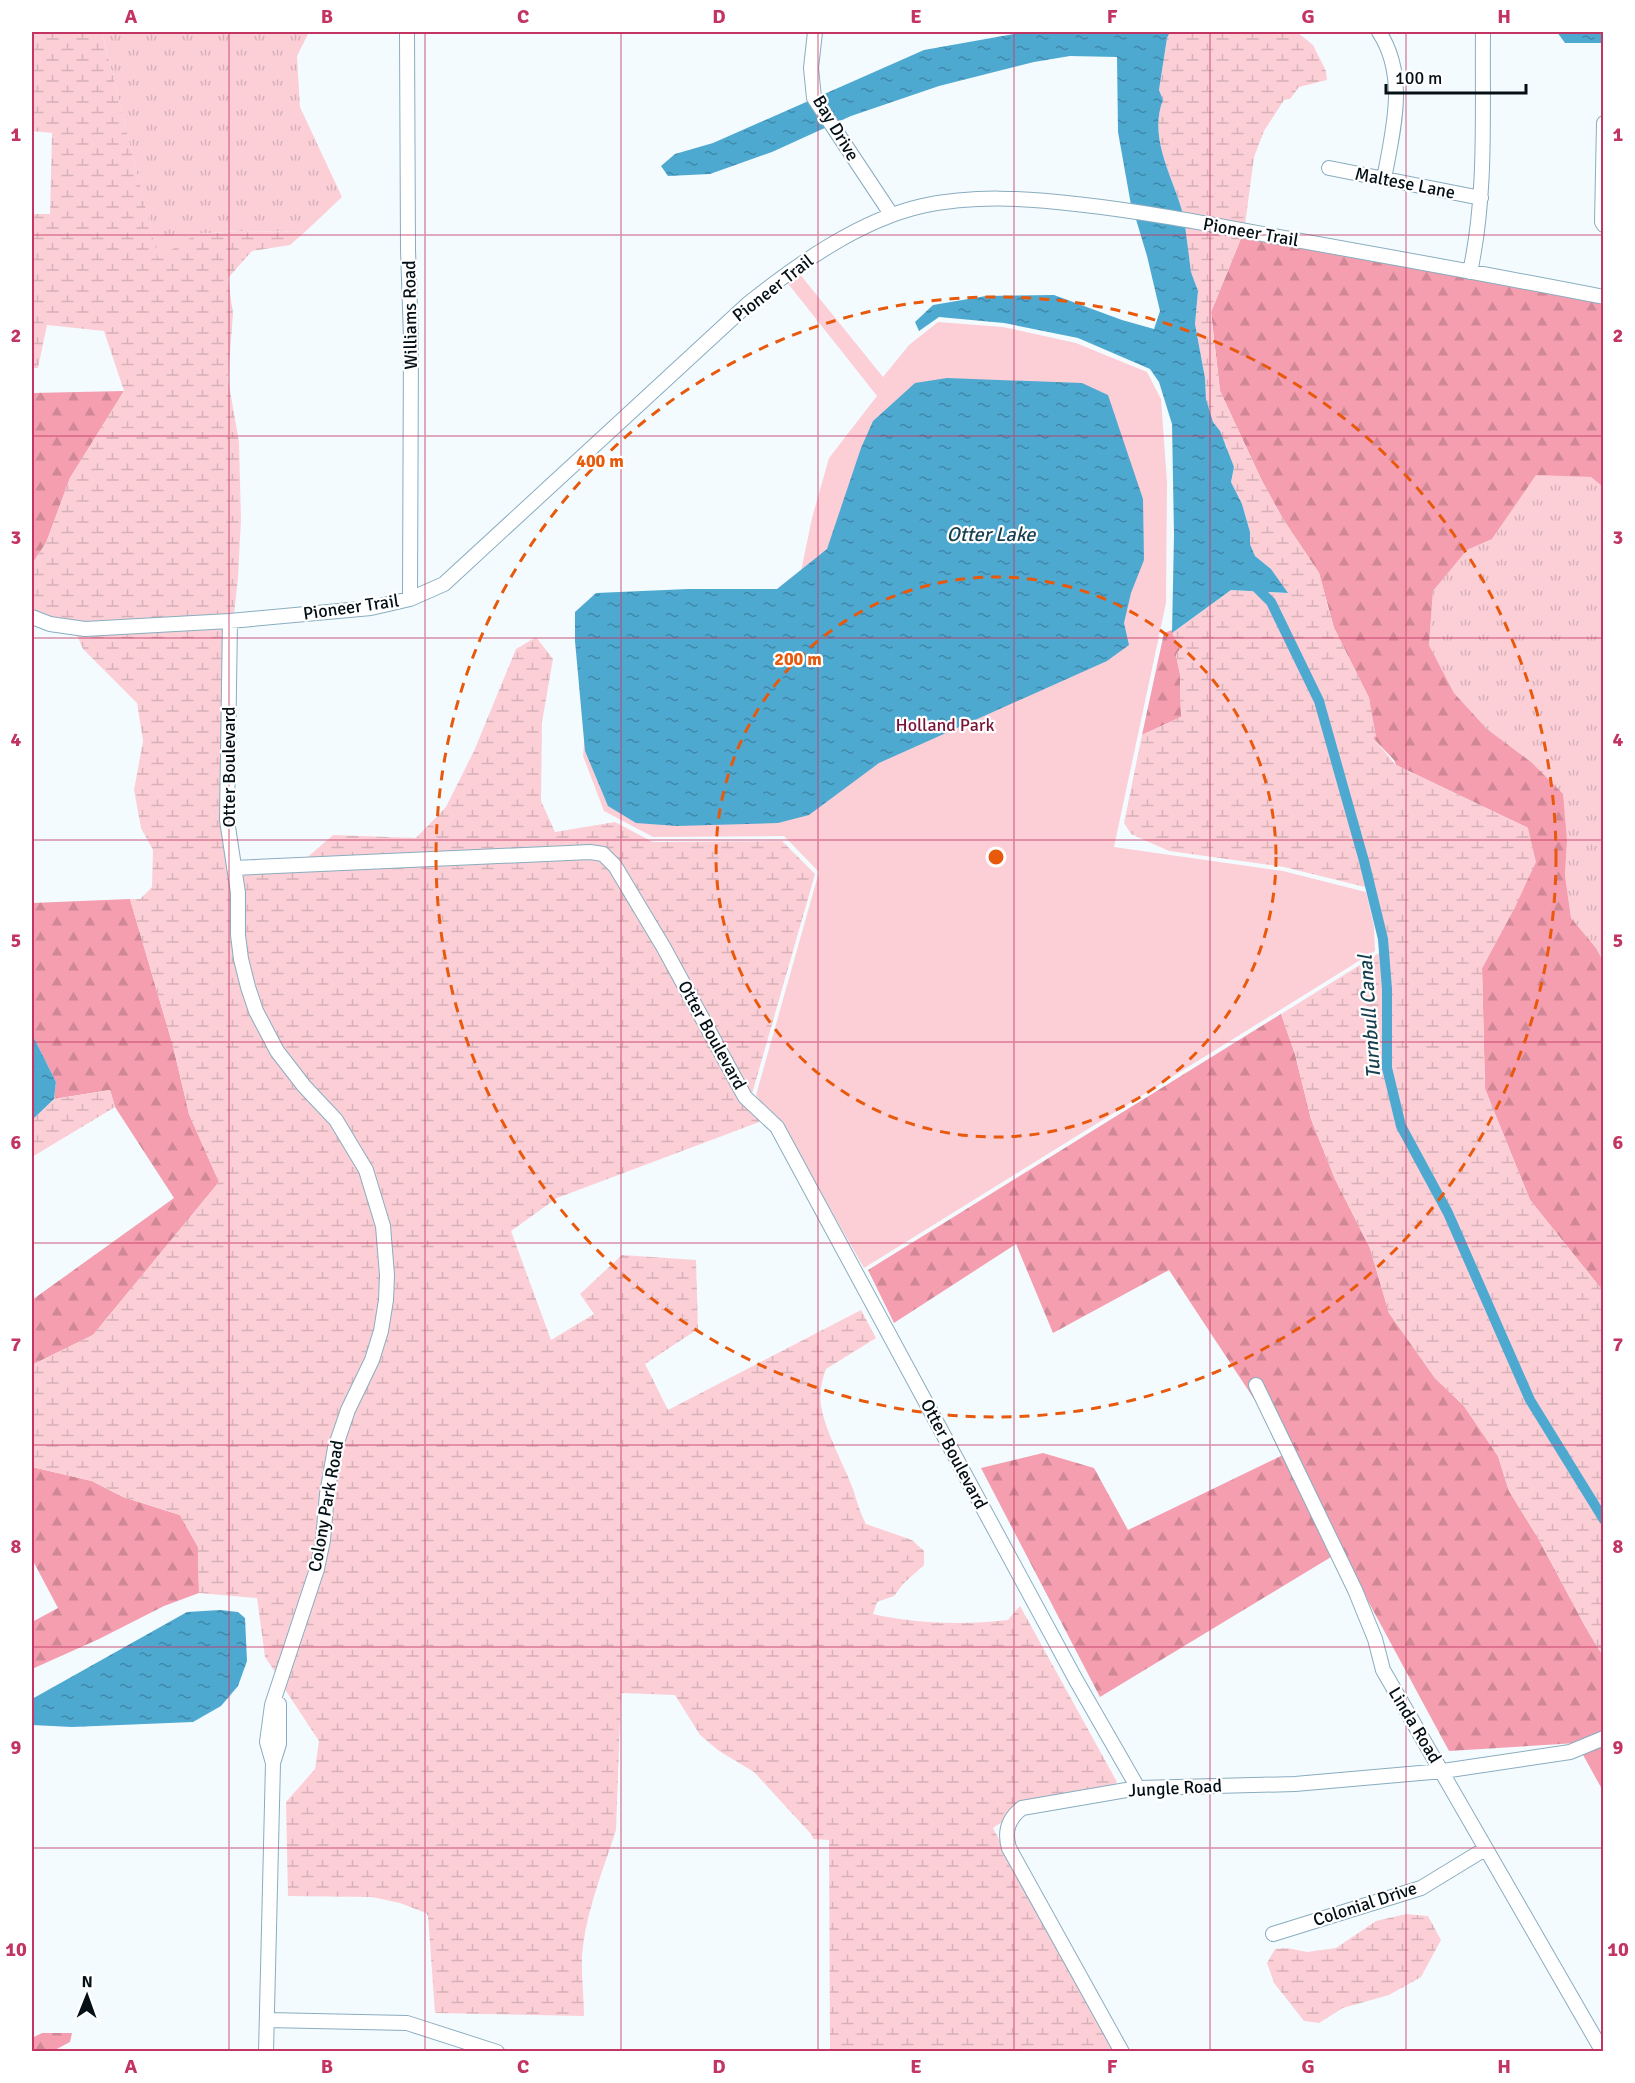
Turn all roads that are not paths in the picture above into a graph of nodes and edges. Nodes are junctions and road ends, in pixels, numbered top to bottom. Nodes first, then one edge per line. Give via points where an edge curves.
1 (407, 32) edge
2 (815, 32) edge
3 (1379, 32) edge
4 (1483, 32) edge
5 (1604, 123) edge
6 (1329, 168) dead end
7 (1384, 179) junction
8 (1480, 198) junction
9 (891, 214) junction
10 (1604, 225) edge
11 (1470, 272) junction
12 (1604, 297) edge
13 (410, 598) junction
14 (32, 617) edge
15 (230, 621) junction
16 (234, 868) junction
17 (1256, 1385) dead end
18 (1604, 1738) edge
19 (1443, 1771) junction
20 (1138, 1788) junction
21 (1485, 1849) junction
22 (1273, 1934) dead end
23 (267, 2020) junction
24 (266, 2052) edge
25 (497, 2052) edge
26 (1122, 2052) edge
27 (1603, 2052) edge

1 - 13 street, Williams Road
2 - 9 street, Bay Drive via 810,68 814,98
3 - 7 street via 1388,46 1396,81 1397,111
4 - 8 street
5 - 10 street
6 - 7 street, Maltese Lane
7 - 8 street, Maltese Lane
8 - 11 street via 1479,233
9 - 11 street, Pioneer Trail via 944,202 1022,198 1130,210
9 - 13 street, Pioneer Trail via 776,281 444,584
11 - 12 street, Pioneer Trail
13 - 15 street, Pioneer Trail via 371,608
14 - 15 street, Pioneer Trail via 85,629
15 - 16 street, Otter Boulevard via 227,820
16 - 20 street, Otter Boulevard via 590,852 603,854 615,866 745,1097 777,1127
16 - 23 street, Colony Park Road via 241,959 256,1011 277,1051 336,1120 362,1163 383,1226 386,1256 381,1331 335,1448 323,1540 279,1684 279,1743 273,1763
17 - 19 street, Linda Road via 1355,1590 1383,1670
18 - 19 street, Jungle Road via 1570,1752
19 - 20 street, Jungle Road via 1295,1784
19 - 21 street, Linda Road
20 - 26 street, Jungle Road via 1022,1808 1009,1823 1006,1838
21 - 22 street, Colonial Drive via 1421,1888
21 - 27 street, Linda Road
23 - 24 street, Colony Park Road
23 - 25 street via 407,2023

